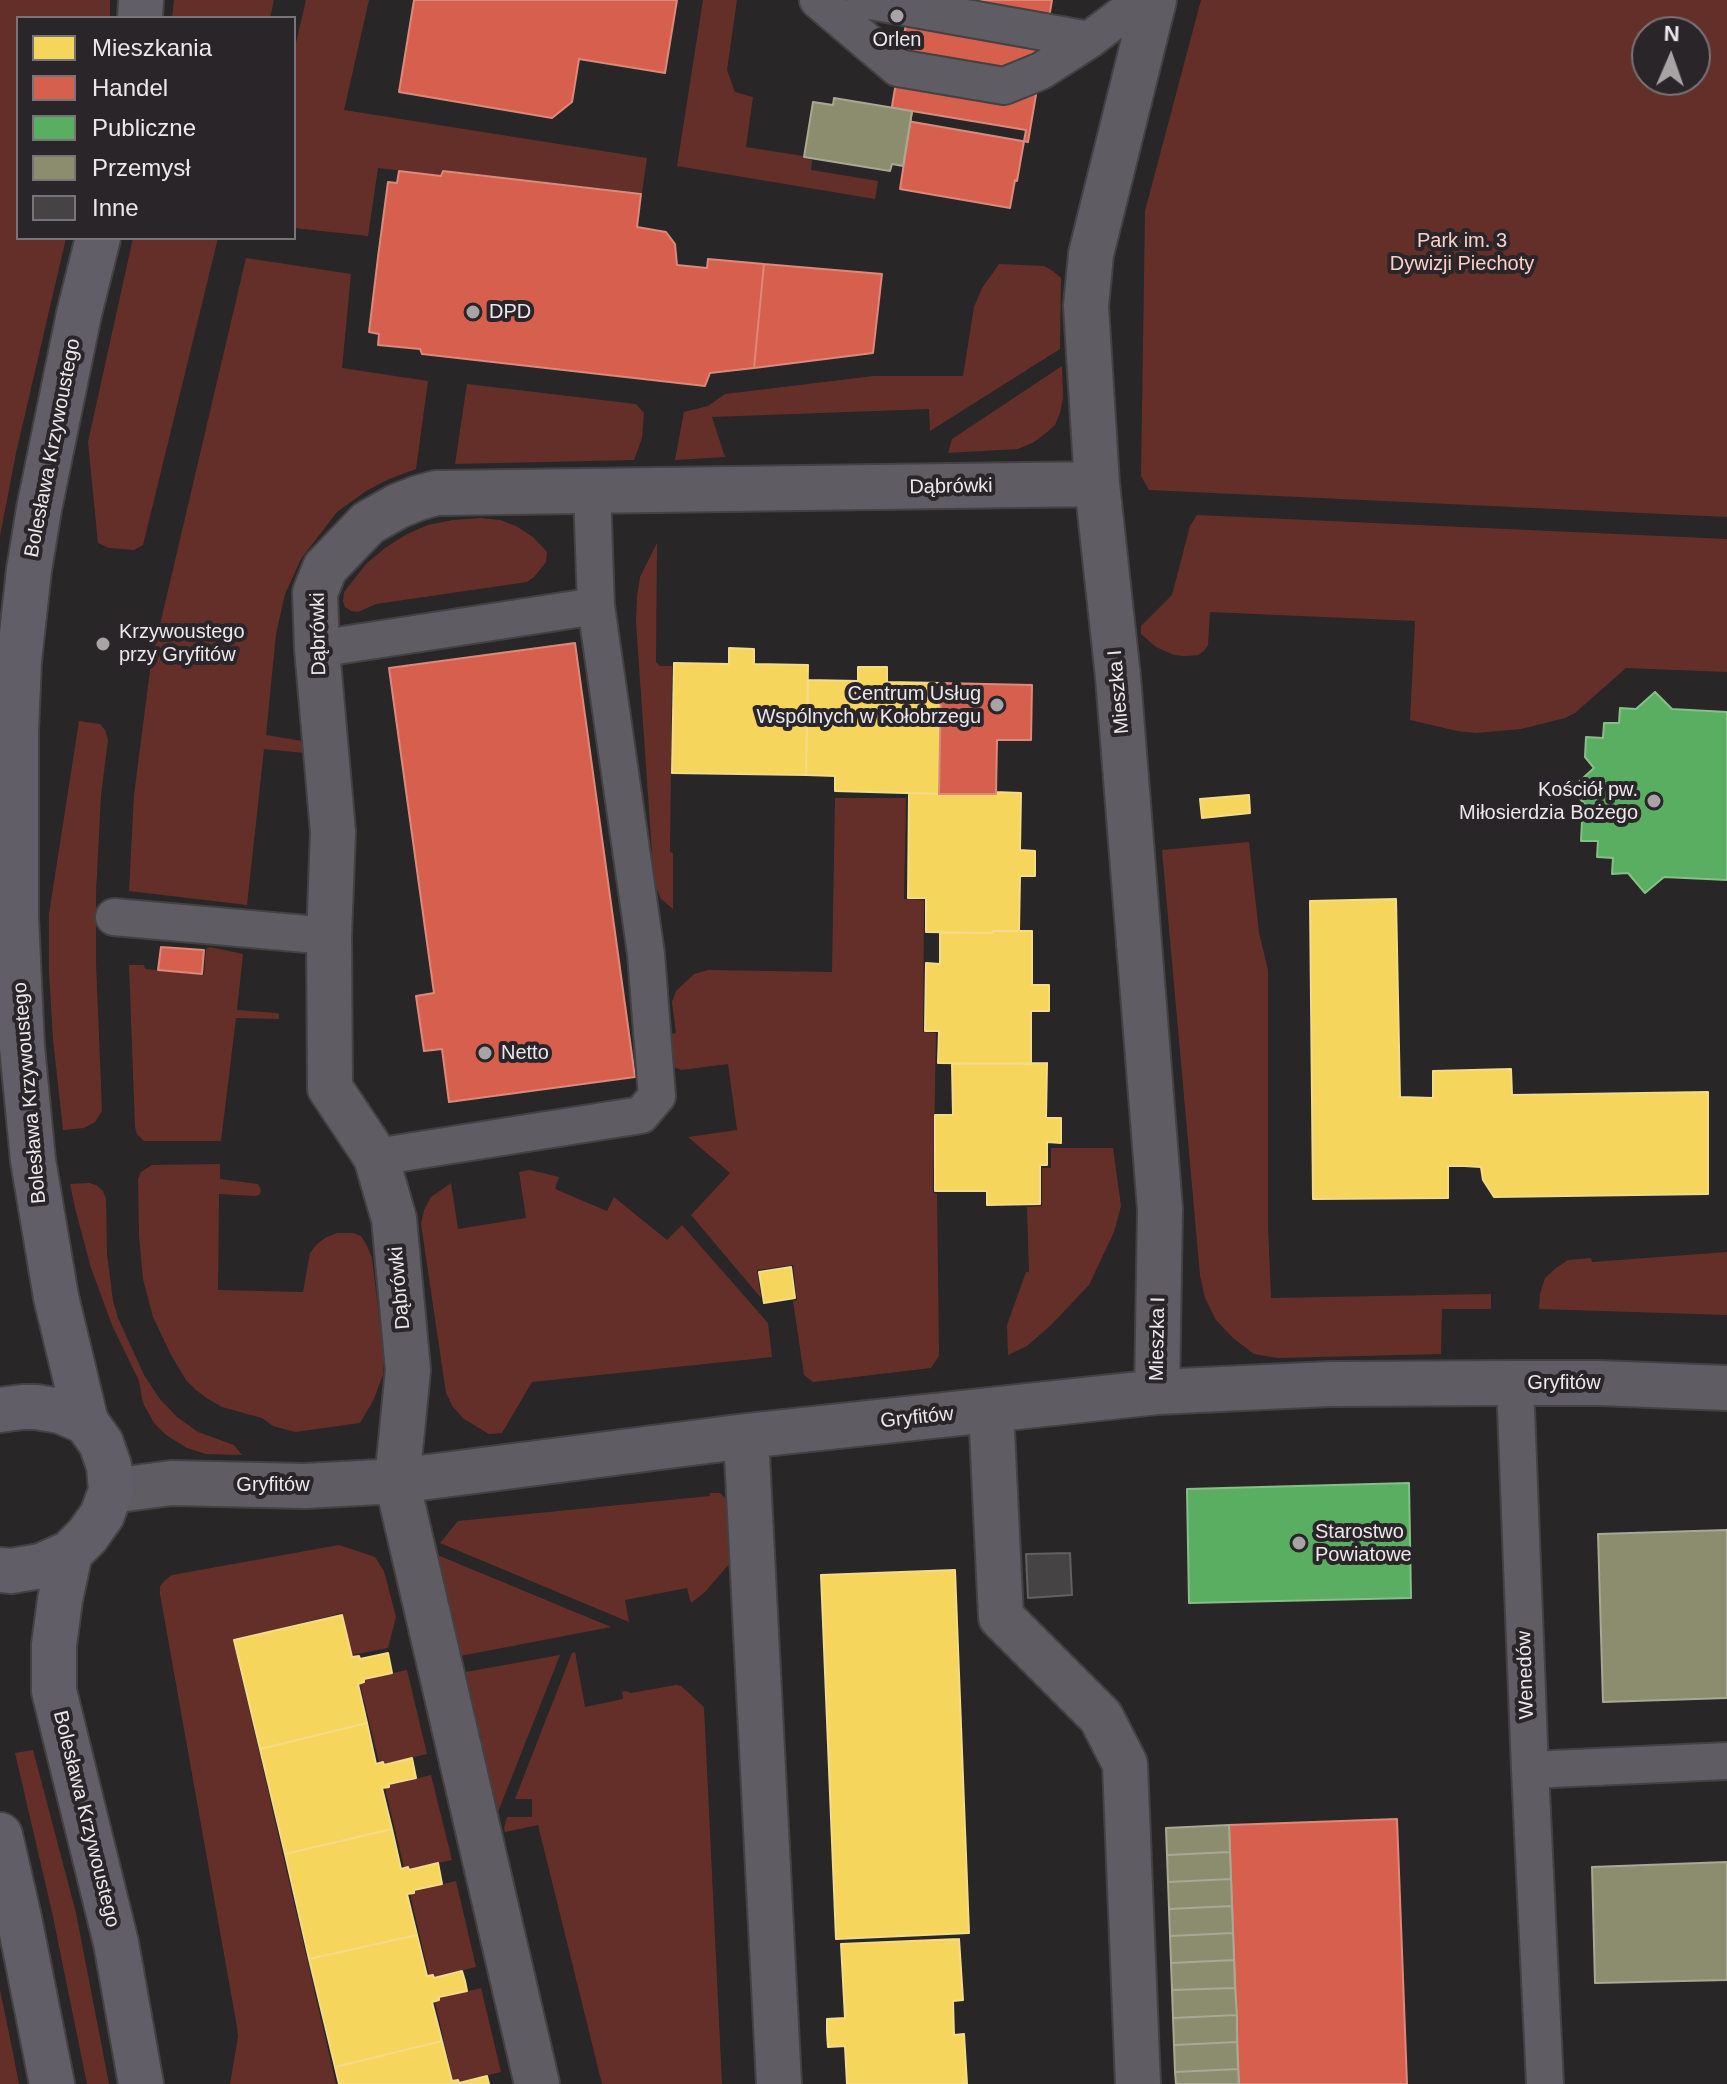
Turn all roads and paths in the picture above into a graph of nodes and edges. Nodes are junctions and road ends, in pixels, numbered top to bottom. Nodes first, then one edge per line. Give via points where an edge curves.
1 (818, 0) edge
2 (865, 0) edge
3 (1142, 0) edge
4 (1154, 0) edge
5 (1089, 40) junction
6 (98, 240) edge
7 (1097, 484) junction
8 (592, 492) junction
9 (596, 606) junction
10 (317, 649) junction
11 (114, 917) dead end
12 (329, 936) junction
13 (376, 1157) junction
14 (1515, 1383) junction
15 (1727, 1388) edge
16 (1157, 1392) junction
17 (0, 1410) edge
18 (991, 1410) junction
19 (86, 1422) junction
20 (746, 1436) junction
21 (397, 1481) junction
22 (111, 1491) junction
23 (70, 1553) junction
24 (0, 1570) edge
25 (1727, 1761) edge
26 (1530, 1770) junction
27 (0, 1835) edge
28 (52, 2084) edge
29 (141, 2084) edge
30 (537, 2084) edge
31 (779, 2084) edge
32 (1138, 2084) edge
33 (1545, 2084) edge

1 - 5 lane via 898,68 1004,86 1041,71
2 - 5 lane
3 - 5 lane
4 - 7 street, Mieszka I via 1091,254 1086,306
6 - 19 main road, Bolesława Krzywoustego via 39,509 19,661 16,731 16,917 33,1160 56,1297
7 - 8 street, Dąbrówki
7 - 16 street, Mieszka I via 1118,677 1160,1209
8 - 9 lane
8 - 10 street, Dąbrówki via 436,493 378,517 325,568 315,593
9 - 10 lane
9 - 13 lane via 646,954 657,1096 641,1115
10 - 12 street, Dąbrówki via 333,832
11 - 12 lane
12 - 13 street, Dąbrówki via 330,1088
13 - 21 street, Dąbrówki via 394,1219 408,1370
14 - 15 street, Gryfitów
14 - 16 street, Gryfitów
14 - 26 lane, Wenedów
16 - 18 street, Gryfitów
17 - 19 main road via 36,1407
18 - 20 street, Gryfitów
18 - 32 street via 1001,1617 1101,1717 1125,1764
19 - 22 main road, Bolesława Krzywoustego via 101,1443
20 - 21 street, Gryfitów
20 - 31 street
21 - 22 street, Gryfitów via 305,1486 171,1483
21 - 30 street, Dąbrówki
22 - 23 main road via 102,1515
23 - 24 main road via 41,1566
23 - 29 main road, Bolesława Krzywoustego via 54,1645 54,1691 116,1943
25 - 26 lane
26 - 33 lane, Wenedów
27 - 28 main road

